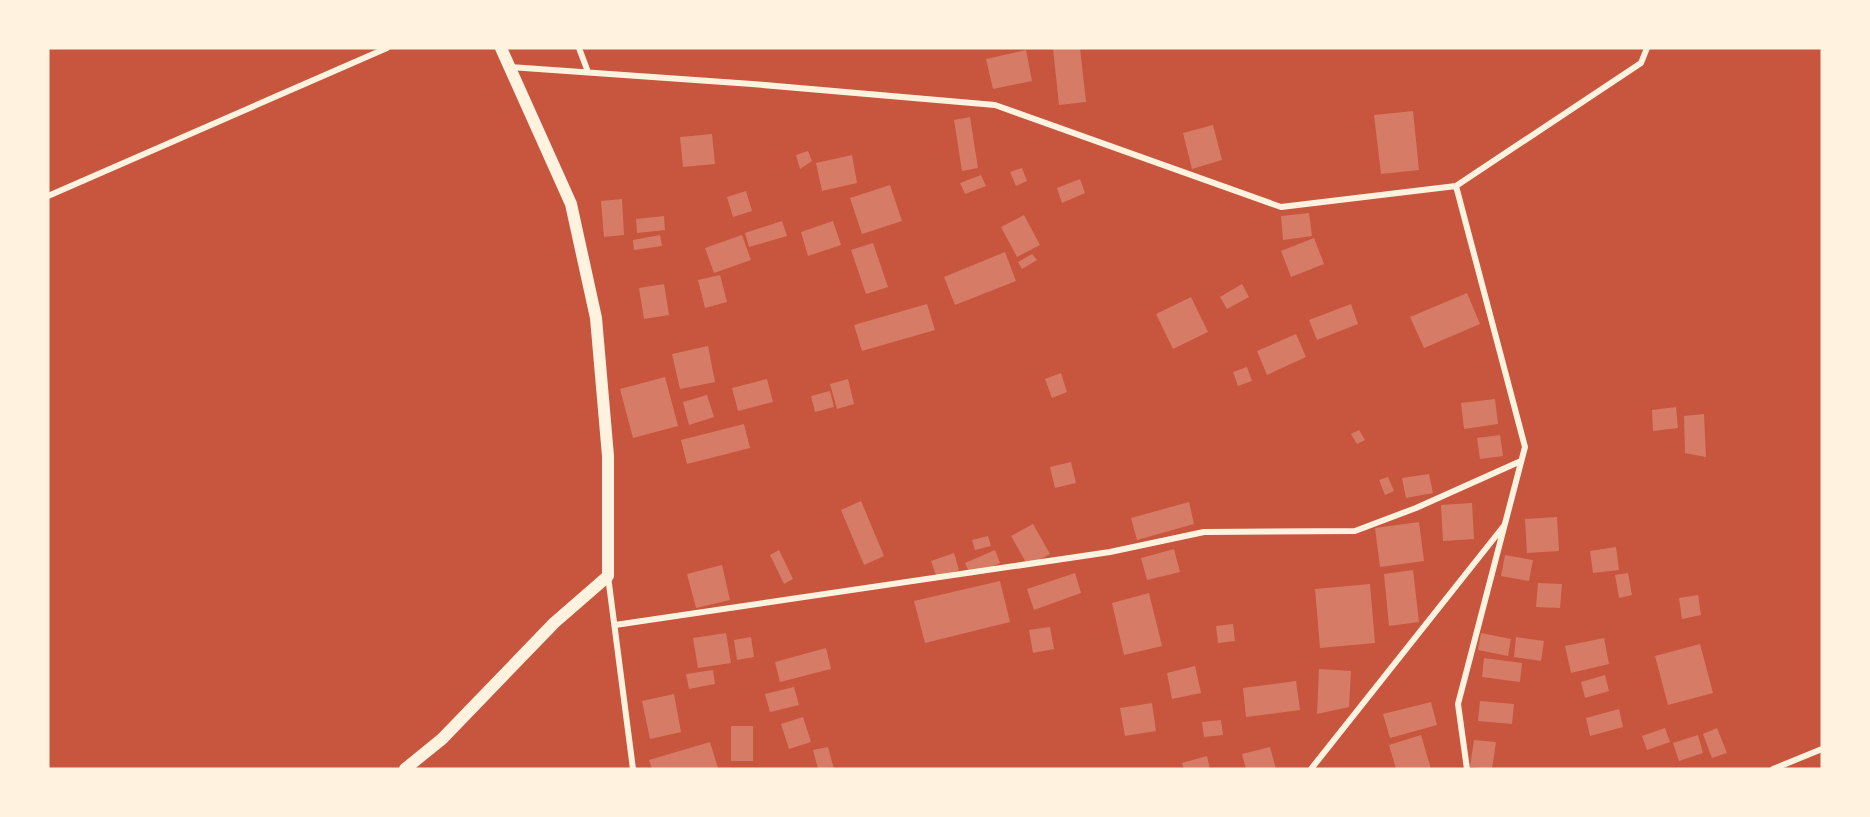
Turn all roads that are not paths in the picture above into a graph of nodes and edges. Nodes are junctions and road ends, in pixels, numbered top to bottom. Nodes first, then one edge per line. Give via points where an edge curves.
1 (387, 48) edge
2 (501, 48) edge
3 (579, 48) edge
4 (1647, 48) edge
5 (509, 67) junction
6 (588, 72) junction
7 (1456, 186) junction
8 (48, 196) edge
9 (1521, 461) junction
10 (1505, 525) junction
11 (608, 576) junction
12 (615, 625) junction
13 (1822, 749) edge
14 (405, 769) edge
15 (633, 769) edge
16 (1311, 769) edge
17 (1467, 769) edge
18 (1773, 769) edge

1 - 8 street
2 - 5 main road
3 - 6 street
4 - 7 street via 1641,63
5 - 6 street
5 - 11 main road via 571,204 596,318 608,456
6 - 7 street via 995,105 1281,207
7 - 9 street via 1525,447
9 - 10 street
9 - 12 street via 1355,531 1204,532 1110,552
10 - 16 street
10 - 17 street via 1458,704
11 - 12 street
11 - 14 main road via 554,623 442,739
12 - 15 street
13 - 18 street

